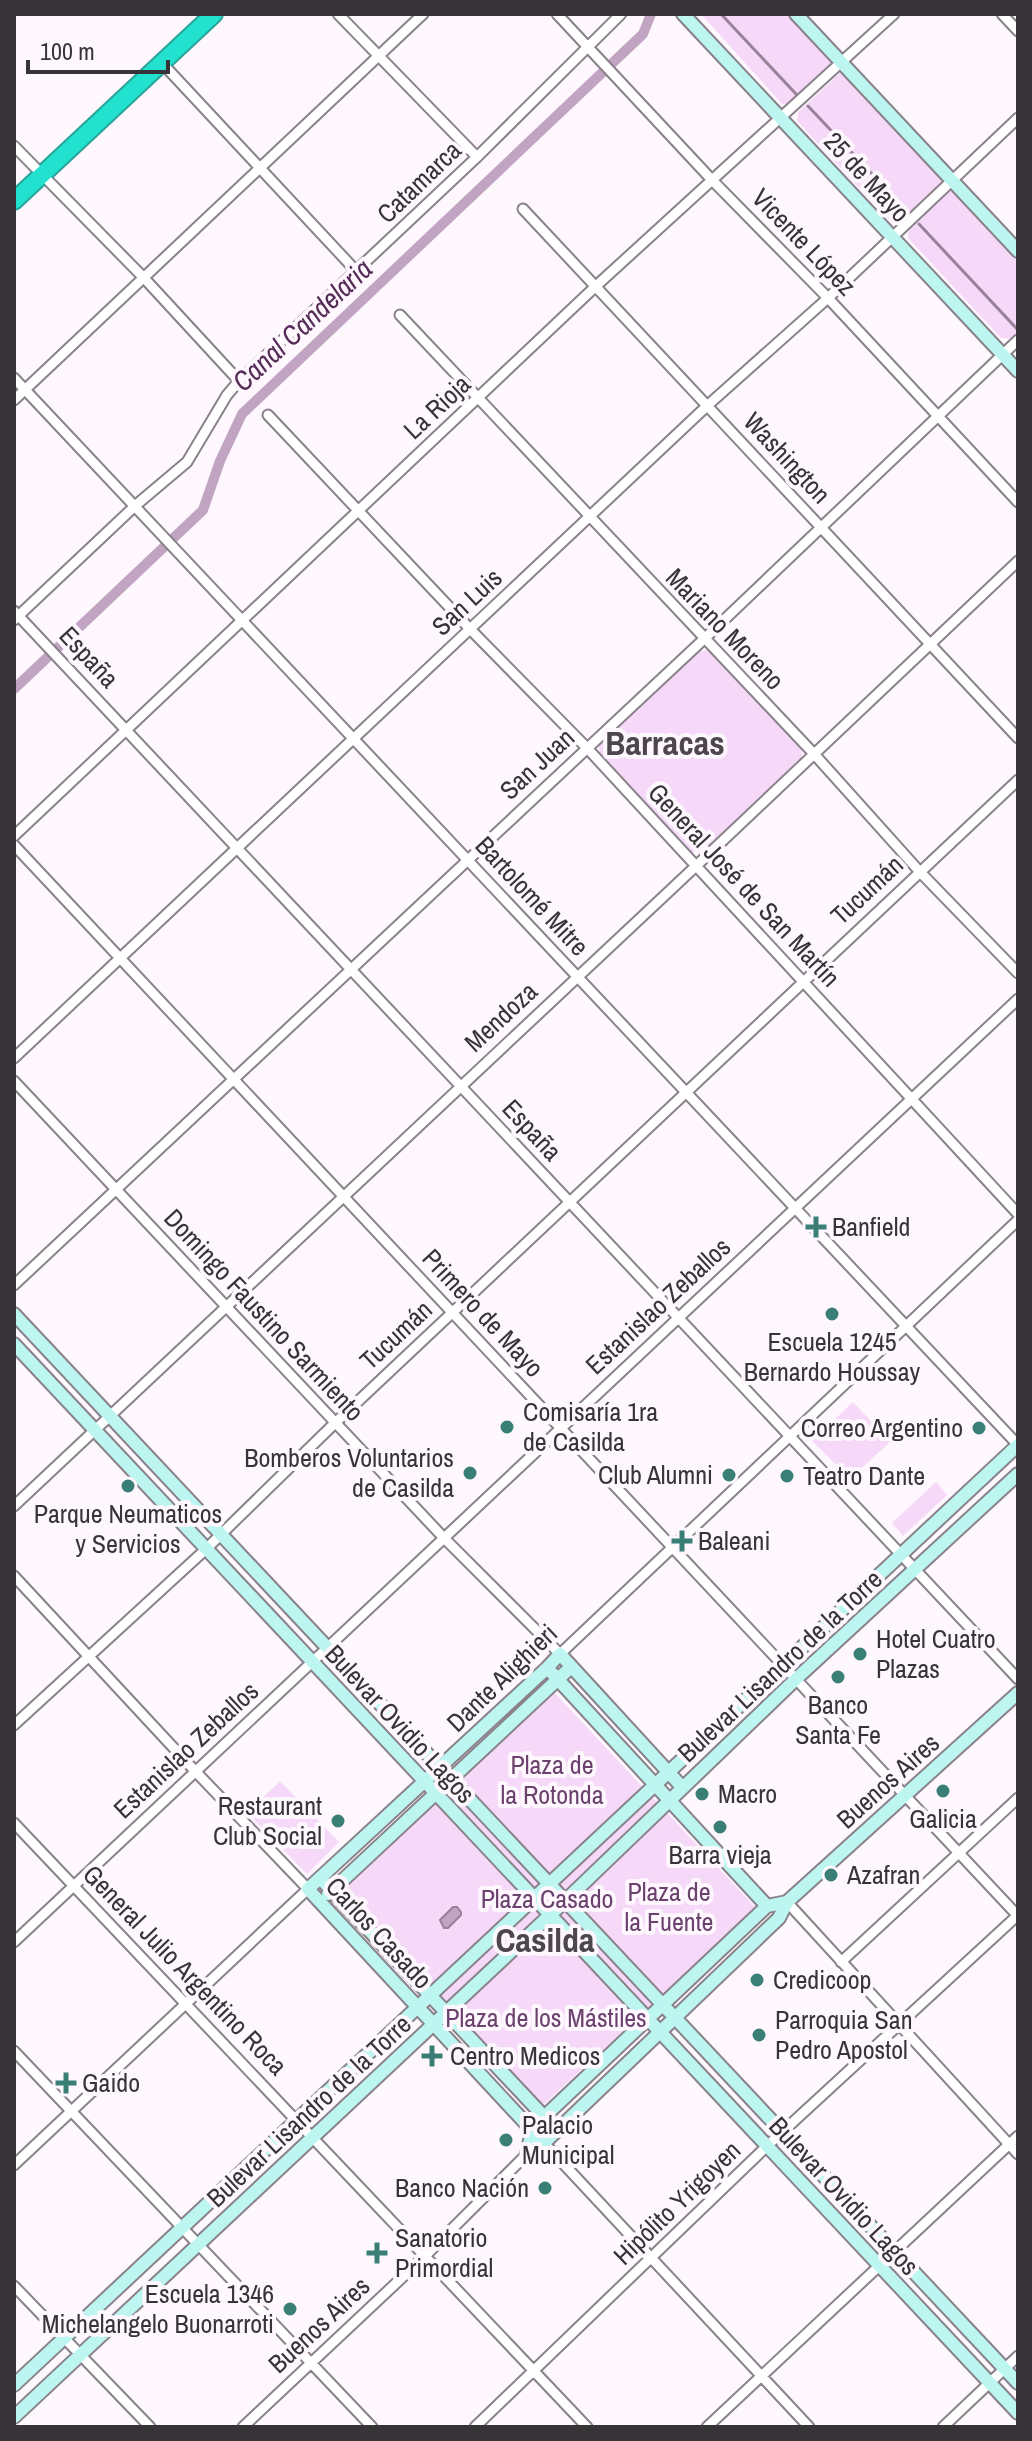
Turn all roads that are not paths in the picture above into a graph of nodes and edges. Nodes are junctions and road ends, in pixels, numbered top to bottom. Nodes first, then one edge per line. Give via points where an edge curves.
1 (214, 14) edge
2 (338, 14) edge
3 (423, 14) edge
4 (557, 14) edge
5 (621, 14) edge
6 (683, 14) edge
7 (796, 14) edge
8 (894, 14) edge
9 (1002, 14) edge
10 (1018, 31) edge
11 (588, 47) junction
12 (378, 56) junction
13 (162, 63) junction
14 (842, 63) junction
15 (781, 118) junction
16 (1018, 118) edge
17 (14, 146) edge
18 (477, 157) junction
19 (259, 167) junction
20 (42, 176) junction
21 (951, 179) junction
22 (712, 180) junction
23 (14, 201) edge
24 (523, 209) dead end
25 (892, 237) junction
26 (1018, 251) edge
27 (357, 272) junction
28 (144, 278) junction
29 (596, 286) junction
30 (828, 298) junction
31 (400, 315) dead end
32 (1018, 340) edge
33 (1003, 355) junction
34 (1018, 371) edge
35 (14, 378) edge
36 (239, 381) junction
37 (25, 389) junction
38 (478, 398) junction
39 (14, 400) edge
40 (708, 405) junction
41 (938, 414) junction
42 (268, 415) dead end
43 (1018, 502) edge
44 (136, 505) junction
45 (359, 511) junction
46 (589, 517) junction
47 (821, 526) junction
48 (1018, 561) edge
49 (16, 616) edge
50 (243, 620) junction
51 (470, 629) junction
52 (704, 639) junction
53 (931, 643) junction
54 (127, 730) junction
55 (1018, 738) edge
56 (354, 739) junction
57 (587, 748) junction
58 (815, 755) junction
59 (1018, 780) edge
60 (14, 836) edge
61 (14, 845) edge
62 (237, 848) junction
63 (467, 859) junction
64 (696, 866) junction
65 (920, 872) junction
66 (120, 958) junction
67 (350, 968) junction
68 (1018, 973) edge
69 (577, 976) junction
70 (802, 981) junction
71 (1018, 999) edge
72 (14, 1058) edge
73 (233, 1079) junction
74 (14, 1081) edge
75 (460, 1086) junction
76 (686, 1094) junction
77 (910, 1098) junction
78 (116, 1189) junction
79 (343, 1196) junction
80 (569, 1203) junction
81 (794, 1208) junction
82 (1018, 1217) edge
83 (14, 1285) edge
84 (226, 1306) junction
85 (452, 1313) junction
86 (14, 1314) edge
87 (677, 1317) junction
88 (905, 1327) junction
89 (14, 1344) edge
90 (109, 1416) junction
91 (335, 1423) junction
92 (560, 1428) junction
93 (94, 1430) junction
94 (788, 1436) junction
95 (1018, 1445) edge
96 (1018, 1474) edge
97 (14, 1506) edge
98 (220, 1535) junction
99 (443, 1537) junction
100 (671, 1547) junction
101 (205, 1550) junction
102 (901, 1555) junction
103 (915, 1569) junction
104 (14, 1576) edge
105 (327, 1648) junction
106 (560, 1654) junction
107 (88, 1656) junction
108 (312, 1662) junction
109 (784, 1665) junction
110 (571, 1667) junction
111 (547, 1668) junction
112 (797, 1678) junction
113 (557, 1679) junction
114 (1018, 1679) edge
115 (1018, 1693) edge
116 (14, 1725) edge
117 (439, 1768) junction
118 (196, 1772) junction
119 (669, 1773) junction
120 (452, 1780) junction
121 (424, 1781) junction
122 (656, 1784) junction
123 (682, 1787) junction
124 (436, 1793) junction
125 (906, 1795) junction
126 (1018, 1798) edge
127 (670, 1799) junction
128 (14, 1823) edge
129 (961, 1853) junction
130 (320, 1878) junction
131 (549, 1884) junction
132 (74, 1885) junction
133 (308, 1889) junction
134 (332, 1890) junction
135 (534, 1898) junction
136 (319, 1901) junction
137 (565, 1901) junction
138 (787, 1902) junction
139 (767, 1906) junction
140 (550, 1915) junction
141 (1018, 1915) edge
142 (14, 1942) edge
143 (841, 1962) junction
144 (431, 1995) junction
145 (185, 2004) junction
146 (663, 2005) junction
147 (419, 2007) junction
148 (446, 2012) junction
149 (674, 2018) junction
150 (648, 2019) junction
151 (434, 2024) junction
152 (900, 2025) junction
153 (660, 2032) junction
154 (14, 2051) edge
155 (71, 2111) junction
156 (544, 2117) junction
157 (297, 2120) junction
158 (532, 2131) junction
159 (556, 2131) junction
160 (782, 2132) junction
161 (1018, 2136) edge
162 (313, 2137) junction
163 (544, 2143) junction
164 (1009, 2145) junction
165 (767, 2146) junction
166 (527, 2154) junction
167 (1018, 2154) edge
168 (14, 2165) edge
169 (183, 2227) junction
170 (199, 2244) junction
171 (894, 2251) junction
172 (425, 2256) junction
173 (652, 2257) junction
174 (879, 2265) junction
175 (14, 2286) edge
176 (64, 2338) junction
177 (80, 2355) junction
178 (1018, 2356) edge
179 (311, 2364) junction
180 (1005, 2369) junction
181 (534, 2371) junction
182 (761, 2377) junction
183 (990, 2383) junction
184 (1018, 2383) edge
185 (14, 2385) edge
186 (1018, 2413) edge
187 (14, 2417) edge
188 (150, 2427) edge
189 (243, 2427) edge
190 (372, 2427) edge
191 (475, 2427) edge
192 (587, 2427) edge
193 (707, 2427) edge
194 (809, 2427) edge
195 (943, 2427) edge

1 - 13 highway
2 - 12 street
3 - 12 street
4 - 11 street, Vicente López
5 - 11 street, Catamarca
6 - 15 main road, 25 de Mayo
7 - 14 main road
8 - 14 street, La Rioja
9 - 10 street
11 - 18 street, Catamarca
11 - 22 street, Vicente López
12 - 18 street
12 - 19 street
13 - 19 street
13 - 20 highway
14 - 15 street, La Rioja
14 - 21 main road
15 - 22 street, La Rioja
15 - 25 main road, 25 de Mayo
16 - 21 street, San Luis
17 - 20 street
18 - 27 street, Catamarca
19 - 27 street
19 - 28 street
20 - 23 highway
20 - 28 street
21 - 25 street, San Luis
21 - 26 main road
22 - 29 street, La Rioja
22 - 30 street, Vicente López
24 - 29 street, Washington
25 - 30 street, San Luis
25 - 33 main road, 25 de Mayo
27 - 36 street, Catamarca
28 - 36 street
28 - 37 street
29 - 38 street, La Rioja
29 - 40 street, Washington
30 - 40 street, San Luis
30 - 41 street, Vicente López
31 - 38 street, Mariano Moreno
32 - 33 street, San Juan
33 - 34 main road, 25 de Mayo
33 - 41 street, San Juan
35 - 37 street, Bartolomé Mitre
36 - 44 street, Catamarca via 193,454
37 - 39 street
37 - 44 street, Bartolomé Mitre
38 - 45 street, La Rioja
38 - 46 street, Mariano Moreno
40 - 46 street, San Luis
40 - 47 street, Washington
41 - 43 street, Vicente López
41 - 47 street, San Juan
42 - 45 street, General José de San Martín
44 - 49 street, Catamarca
44 - 50 street, Bartolomé Mitre
45 - 50 street, La Rioja
45 - 51 street, General José de San Martín
46 - 51 street, San Luis
46 - 52 street, Mariano Moreno
47 - 52 street, San Juan
47 - 53 street, Washington
48 - 53 street, Mendoza
49 - 54 street, España
50 - 54 street, La Rioja
50 - 56 street, Bartolomé Mitre
51 - 56 street, San Luis
51 - 57 street, General José de San Martín
52 - 57 street, San Juan
52 - 58 street, Mariano Moreno
53 - 55 street, Washington
53 - 58 street, Mendoza
54 - 60 street, La Rioja
54 - 62 street, España
56 - 62 street, San Luis
56 - 63 street, Bartolomé Mitre
57 - 63 street, San Juan
57 - 64 street, General José de San Martín
58 - 64 street, Mendoza
58 - 65 street, Mariano Moreno
59 - 65 street, Tucumán
61 - 66 street, Primero de Mayo
62 - 66 street, San Luis
62 - 67 street, España
63 - 67 street, San Juan
63 - 69 street, Bartolomé Mitre
64 - 69 street, Mendoza
64 - 70 street, General José de San Martín
65 - 68 street, Mariano Moreno
65 - 70 street, Tucumán
66 - 72 street, San Luis
66 - 73 street, Primero de Mayo
67 - 73 street, San Juan
67 - 75 street, España
69 - 75 street, Mendoza
69 - 76 street, Bartolomé Mitre
70 - 76 street, Tucumán
70 - 77 street, General José de San Martín
71 - 77 street, Estanislao Zeballos
73 - 78 street, San Juan
73 - 79 street, Primero de Mayo
74 - 78 street, Domingo Faustino Sarmiento
75 - 79 street, Mendoza
75 - 80 street, España
76 - 80 street, Tucumán
76 - 81 street, Bartolomé Mitre
77 - 81 street, Estanislao Zeballos
77 - 82 street, General José de San Martín
78 - 83 street, San Juan
78 - 84 street, Domingo Faustino Sarmiento
79 - 84 street, Mendoza
79 - 85 street, Primero de Mayo
80 - 85 street, Tucumán
80 - 87 street, España
81 - 87 street, Estanislao Zeballos
81 - 88 street, Bartolomé Mitre
82 - 88 street, Dante Alighieri
84 - 90 street, Mendoza
84 - 91 street, Domingo Faustino Sarmiento
85 - 91 street, Tucumán
85 - 92 street, Primero de Mayo
86 - 90 main road, Bulevar Ovidio Lagos
87 - 92 street, Estanislao Zeballos
87 - 94 street, España
88 - 94 street, Dante Alighieri
88 - 95 street, Bartolomé Mitre
89 - 93 main road, Bulevar Ovidio Lagos
90 - 93 street, Mendoza
90 - 98 main road, Bulevar Ovidio Lagos
91 - 98 street, Tucumán
91 - 99 street, Domingo Faustino Sarmiento
92 - 99 street, Estanislao Zeballos
92 - 100 street, Primero de Mayo
93 - 97 street, Mendoza
93 - 101 main road, Bulevar Ovidio Lagos
94 - 100 street, Dante Alighieri
94 - 102 street, España
95 - 102 main road, Bulevar Lisandro de la Torre
96 - 103 main road, Bulevar Lisandro de la Torre
98 - 101 street, Tucumán
98 - 105 main road, Bulevar Ovidio Lagos
99 - 105 street, Estanislao Zeballos
99 - 106 street, Domingo Faustino Sarmiento
100 - 106 street, Dante Alighieri
100 - 109 street, Primero de Mayo
101 - 107 street, Tucumán
101 - 108 main road, Bulevar Ovidio Lagos
102 - 103 street, España
102 - 109 main road, Bulevar Lisandro de la Torre
103 - 112 main road, Bulevar Lisandro de la Torre
103 - 114 street, España
104 - 107 street, Carlos Casado
105 - 108 street, Estanislao Zeballos
105 - 117 main road, Bulevar Ovidio Lagos
106 - 110 main road, Domingo Faustino Sarmiento
106 - 111 main road, Dante Alighieri
107 - 116 street, Tucumán
107 - 118 street, Carlos Casado
108 - 118 street, Estanislao Zeballos
108 - 121 main road, Bulevar Ovidio Lagos
109 - 112 street, Primero de Mayo
109 - 119 main road, Bulevar Lisandro de la Torre
110 - 113 main road, Dante Alighieri
110 - 119 main road, Domingo Faustino Sarmiento
111 - 113 main road
111 - 117 main road, Dante Alighieri
112 - 123 main road, Bulevar Lisandro de la Torre
112 - 125 street, Primero de Mayo
113 - 120 main road, Dante Alighieri
113 - 122 main road
115 - 125 main road, Buenos Aires
117 - 120 main road, Bulevar Ovidio Lagos
117 - 121 main road, Dante Alighieri
118 - 132 street, Estanislao Zeballos
118 - 133 street, Carlos Casado
119 - 122 main road, Bulevar Lisandro de la Torre
119 - 123 main road, Domingo Faustino Sarmiento
120 - 124 main road, Dante Alighieri
120 - 131 main road, Bulevar Ovidio Lagos
121 - 124 main road, Bulevar Ovidio Lagos
121 - 130 main road, Dante Alighieri
122 - 127 main road
122 - 131 main road, Bulevar Lisandro de la Torre
123 - 127 main road, Bulevar Lisandro de la Torre
124 - 134 main road, Dante Alighieri
124 - 135 main road, Bulevar Ovidio Lagos
125 - 129 street, Primero de Mayo
125 - 138 main road, Buenos Aires
126 - 129 street
127 - 137 main road, Bulevar Lisandro de la Torre
127 - 139 main road
128 - 132 street, General Julio Argentino Roca
129 - 141 street, Primero de Mayo
129 - 143 street
130 - 133 main road, Dante Alighieri
130 - 134 main road, Carlos Casado
131 - 135 main road, Bulevar Lisandro de la Torre
131 - 137 main road, Bulevar Ovidio Lagos
132 - 142 street, Estanislao Zeballos
132 - 145 street, General Julio Argentino Roca
133 - 136 main road, Carlos Casado
133 - 145 street, Dante Alighieri
134 - 136 main road, Dante Alighieri
134 - 144 main road, Carlos Casado
135 - 140 main road, Bulevar Ovidio Lagos
135 - 144 main road, Bulevar Lisandro de la Torre
136 - 147 main road, Carlos Casado
137 - 140 main road, Bulevar Lisandro de la Torre
137 - 146 main road, Bulevar Ovidio Lagos
138 - 139 main road
138 - 143 street
138 - 149 main road, Buenos Aires via 779,1918
139 - 146 main road
140 - 148 main road, Bulevar Lisandro de la Torre
140 - 150 main road, Bulevar Ovidio Lagos
141 - 152 street, Hipólito Yrigoyen
143 - 152 street
144 - 147 main road, Bulevar Lisandro de la Torre
144 - 148 main road, Carlos Casado
145 - 155 street, Dante Alighieri
145 - 157 street, General Julio Argentino Roca
146 - 149 main road, Bulevar Ovidio Lagos
146 - 150 main road
147 - 151 main road, Carlos Casado
147 - 157 main road, Bulevar Lisandro de la Torre
148 - 151 main road, Bulevar Lisandro de la Torre
148 - 156 main road, Carlos Casado
149 - 153 main road, Buenos Aires
149 - 160 main road, Bulevar Ovidio Lagos
150 - 153 main road, Bulevar Ovidio Lagos
150 - 156 main road
151 - 158 main road, Carlos Casado
151 - 162 main road, Bulevar Lisandro de la Torre
152 - 160 street, Hipólito Yrigoyen
152 - 164 street
153 - 159 main road, Buenos Aires
153 - 165 main road, Bulevar Ovidio Lagos
154 - 155 street
155 - 168 street, Dante Alighieri
155 - 169 street
156 - 158 main road
156 - 159 main road, Carlos Casado
157 - 162 street, General Julio Argentino Roca
157 - 169 main road, Bulevar Lisandro de la Torre
158 - 163 main road, Carlos Casado
158 - 166 main road
159 - 163 main road, Buenos Aires
160 - 165 street, Hipólito Yrigoyen
160 - 171 main road, Bulevar Ovidio Lagos
161 - 164 street
162 - 170 main road, Bulevar Lisandro de la Torre
162 - 172 street, General Julio Argentino Roca
163 - 166 main road, Buenos Aires
163 - 173 street, Carlos Casado
164 - 167 street
164 - 171 street
165 - 173 street, Hipólito Yrigoyen
165 - 174 main road, Bulevar Ovidio Lagos
166 - 172 street, Buenos Aires
169 - 170 street
169 - 176 main road, Bulevar Lisandro de la Torre
170 - 177 main road, Bulevar Lisandro de la Torre
170 - 179 street
171 - 174 street
171 - 180 main road, Bulevar Ovidio Lagos
172 - 179 street, Buenos Aires
172 - 181 street, General Julio Argentino Roca
173 - 181 street, Hipólito Yrigoyen
173 - 182 street, Carlos Casado
174 - 182 street
174 - 183 main road, Bulevar Ovidio Lagos
175 - 176 street
176 - 177 street
176 - 185 main road, Bulevar Lisandro de la Torre
177 - 187 main road, Bulevar Lisandro de la Torre
177 - 188 street
178 - 180 street
179 - 189 street, Buenos Aires
179 - 190 street
180 - 183 street
180 - 184 main road, Bulevar Ovidio Lagos
181 - 191 street, Hipólito Yrigoyen
181 - 192 street, General Julio Argentino Roca
182 - 193 street
182 - 194 street, Carlos Casado
183 - 186 main road, Bulevar Ovidio Lagos
183 - 195 street

